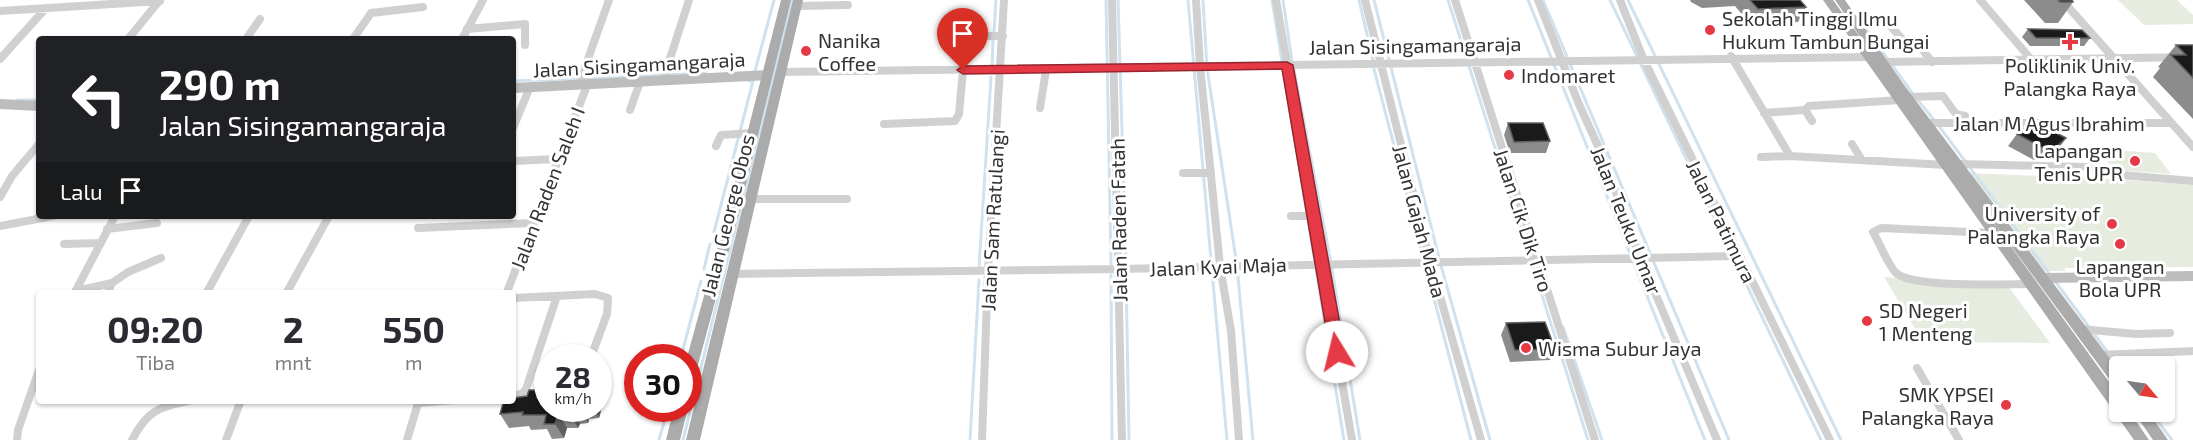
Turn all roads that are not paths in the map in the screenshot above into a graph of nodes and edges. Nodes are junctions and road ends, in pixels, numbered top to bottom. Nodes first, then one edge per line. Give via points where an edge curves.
1 (160, 0) edge
2 (483, 0) edge
3 (609, 0) edge
4 (689, 0) edge
5 (1004, 0) edge
6 (1112, 0) edge
7 (1196, 0) edge
8 (1276, 0) edge
9 (1365, 0) edge
10 (1455, 0) edge
11 (1538, 0) edge
12 (1620, 0) edge
13 (1828, 0) edge
14 (1840, 0) edge
15 (1980, 0) edge
16 (2061, 0) edge
17 (794, 2) edge
18 (848, 5) dead end
19 (423, 7) dead end
20 (46, 8) junction
21 (0, 10) edge
22 (260, 19) dead end
23 (1884, 19) dead end
24 (467, 29) junction
25 (130, 36) edge
26 (248, 36) edge
27 (355, 36) edge
28 (464, 36) edge
29 (984, 36) dead end
30 (1003, 36) junction
31 (525, 45) dead end
32 (1731, 56) junction
33 (1869, 57) junction
34 (2112, 57) junction
35 (2193, 57) edge
36 (1643, 58) junction
37 (2030, 58) junction
38 (0, 59) edge
39 (1562, 60) junction
40 (1473, 62) junction
41 (1887, 62) junction
42 (1932, 62) junction
43 (1379, 64) junction
44 (1287, 65) junction
45 (1200, 66) junction
46 (1113, 69) junction
47 (963, 70) junction
48 (1000, 70) junction
49 (1046, 70) junction
50 (782, 72) junction
51 (767, 75) junction
52 (663, 80) junction
53 (640, 82) junction
54 (583, 84) junction
55 (530, 87) junction
56 (516, 88) edge
57 (1937, 88) dead end
58 (1943, 96) junction
59 (1903, 99) junction
60 (0, 105) edge
61 (36, 106) edge
62 (1040, 108) dead end
63 (630, 110) dead end
64 (1805, 110) junction
65 (1764, 113) junction
66 (1965, 116) dead end
67 (516, 121) edge
68 (1812, 121) dead end
69 (1927, 123) junction
70 (2171, 123) junction
71 (885, 124) dead end
72 (769, 125) junction
73 (754, 130) junction
74 (1852, 144) dead end
75 (716, 146) dead end
76 (36, 147) edge
77 (2193, 147) edge
78 (1790, 156) junction
79 (1761, 158) dead end
80 (557, 159) junction
81 (1862, 160) junction
82 (516, 161) edge
83 (1952, 165) junction
84 (1183, 173) dead end
85 (1211, 173) junction
86 (2193, 181) edge
87 (0, 197) edge
88 (847, 199) dead end
89 (751, 200) junction
90 (1291, 216) dead end
91 (1314, 216) junction
92 (37, 219) edge
93 (113, 219) edge
94 (247, 219) edge
95 (326, 219) edge
96 (534, 223) junction
97 (157, 224) dead end
98 (0, 226) edge
99 (418, 228) dead end
100 (107, 229) junction
101 (1993, 233) junction
102 (99, 243) junction
103 (64, 244) dead end
104 (1739, 256) junction
105 (1640, 257) junction
106 (161, 258) dead end
107 (1536, 260) junction
108 (1430, 261) junction
109 (1323, 263) junction
110 (1220, 266) junction
111 (1118, 269) junction
112 (988, 270) junction
113 (732, 274) junction
114 (2193, 276) edge
115 (2044, 278) junction
116 (112, 283) junction
117 (2030, 284) junction
118 (77, 290) edge
119 (84, 290) edge
120 (109, 290) edge
121 (208, 290) edge
122 (288, 290) edge
123 (508, 290) edge
124 (557, 296) junction
125 (516, 298) edge
126 (2080, 328) junction
127 (2170, 333) dead end
128 (596, 344) edge
129 (697, 344) edge
130 (2193, 351) edge
131 (2099, 355) junction
132 (2109, 368) edge
133 (1917, 369) dead end
134 (35, 389) edge
135 (2109, 393) edge
136 (516, 395) edge
137 (177, 404) edge
138 (240, 404) edge
139 (417, 404) edge
140 (678, 422) edge
141 (2129, 422) edge
142 (2147, 422) edge
143 (17, 440) edge
144 (132, 440) edge
145 (226, 440) edge
146 (407, 440) edge
147 (674, 440) edge
148 (693, 440) edge
149 (982, 440) edge
150 (1122, 440) edge
151 (1239, 440) edge
152 (1352, 440) edge
153 (1481, 440) edge
154 (1595, 440) edge
155 (1718, 440) edge
156 (1830, 440) edge
157 (1959, 440) edge
158 (2142, 440) edge
159 (2161, 440) edge

1 - 20 street
1 - 25 street
2 - 24 street
3 - 54 street, Jalan Raden Saleh I
4 - 52 street
5 - 30 street, Jalan Sam Ratulangi
6 - 46 street, Jalan Raden Fatah
7 - 45 street
8 - 44 street
9 - 43 street, Jalan Gajah Mada
10 - 40 street, Jalan Cik Dik Tiro
11 - 39 street, Jalan Teuku Umar
12 - 36 street, Jalan Patimura
13 - 33 main road
14 - 41 main road
15 - 37 street
16 - 34 street
17 - 18 street
17 - 50 main road, Jalan George Obos
17 - 51 main road, Jalan George Obos
19 - 27 street via 371,13
20 - 21 street
20 - 38 street
22 - 26 street
23 - 42 street via 1904,41 1922,50
24 - 28 street
24 - 31 street via 525,24
29 - 30 street
30 - 48 street, Jalan Sam Ratulangi
32 - 33 street, Jalan Sisingamangaraja
32 - 36 street, Jalan Sisingamangaraja
32 - 65 street
33 - 59 main road
34 - 35 street
34 - 37 street
34 - 70 street
36 - 39 street, Jalan Sisingamangaraja
36 - 104 street, Jalan Patimura
37 - 42 street
39 - 40 street, Jalan Sisingamangaraja
39 - 105 street, Jalan Teuku Umar
40 - 43 street, Jalan Sisingamangaraja
40 - 107 street, Jalan Cik Dik Tiro
41 - 42 street
41 - 59 main road
43 - 44 street, Jalan Sisingamangaraja
43 - 108 street, Jalan Gajah Mada
44 - 45 street, Jalan Sisingamangaraja
44 - 91 street
45 - 46 street, Jalan Sisingamangaraja
45 - 85 street
46 - 49 street, Jalan Sisingamangaraja
46 - 111 street, Jalan Raden Fatah
47 - 48 street, Jalan Sisingamangaraja
47 - 50 street, Jalan Sisingamangaraja
47 - 71 street via 955,121
48 - 49 street, Jalan Sisingamangaraja
48 - 112 street, Jalan Sam Ratulangi
49 - 62 street
50 - 72 main road, Jalan George Obos
51 - 52 street, Jalan Sisingamangaraja
51 - 73 main road, Jalan George Obos
52 - 53 street, Jalan Sisingamangaraja
53 - 54 street, Jalan Sisingamangaraja
53 - 63 street
54 - 55 street, Jalan Sisingamangaraja
54 - 80 street, Jalan Raden Saleh I
55 - 56 street, Jalan Sisingamangaraja
55 - 67 street
57 - 58 street
58 - 59 street
58 - 66 street via 1956,114
59 - 64 street via 1817,105
59 - 69 main road
59 - 83 main road
60 - 61 street
64 - 65 street
64 - 68 street
65 - 78 street
69 - 70 street, Jalan M Agus Ibrahim
69 - 83 main road
70 - 77 street
72 - 73 main road
72 - 89 main road, Jalan George Obos
73 - 75 street via 721,135
73 - 129 main road, Jalan George Obos
74 - 81 street
76 - 87 street
78 - 79 street
78 - 81 street
80 - 82 street
80 - 96 street, Jalan Raden Saleh I
81 - 83 street
83 - 86 street via 2085,167 2121,175
83 - 101 main road
83 - 115 main road
84 - 85 street
85 - 110 street
88 - 89 street
89 - 113 main road, Jalan George Obos
90 - 91 street
91 - 109 street
92 - 98 street
93 - 100 street
94 - 121 street
95 - 122 street
96 - 99 street
96 - 123 street, Jalan Raden Saleh I
97 - 100 street
100 - 102 street
101 - 117 main road
101 - 117 street via 1881,228 1873,232 1901,277
102 - 103 street
102 - 118 street
104 - 105 street, Jalan Kyai Maja
104 - 156 street, Jalan Patimura
105 - 107 street, Jalan Kyai Maja
105 - 155 street, Jalan Teuku Umar
106 - 116 street
107 - 108 street, Jalan Kyai Maja
107 - 154 street, Jalan Cik Dik Tiro
108 - 109 street, Jalan Kyai Maja
108 - 153 street, Jalan Gajah Mada
109 - 110 street, Jalan Kyai Maja
109 - 152 street
110 - 111 street, Jalan Kyai Maja
110 - 151 street via 1231,331
111 - 112 street, Jalan Kyai Maja
111 - 150 street, Jalan Raden Fatah
112 - 113 street, Jalan Kyai Maja
112 - 149 street, Jalan Sam Ratulangi
113 - 148 main road, Jalan George Obos
114 - 115 street
115 - 126 main road
116 - 119 street
116 - 120 street
117 - 135 main road
124 - 125 street
124 - 128 street via 595,294 608,298 607,314
124 - 136 street via 526,389
126 - 127 street
126 - 131 main road
130 - 131 street
131 - 132 main road
133 - 157 street
134 - 143 street
137 - 144 street via 147,414
138 - 145 street
139 - 146 street
140 - 147 main road
141 - 158 main road
142 - 159 main road
147 - 148 main road

